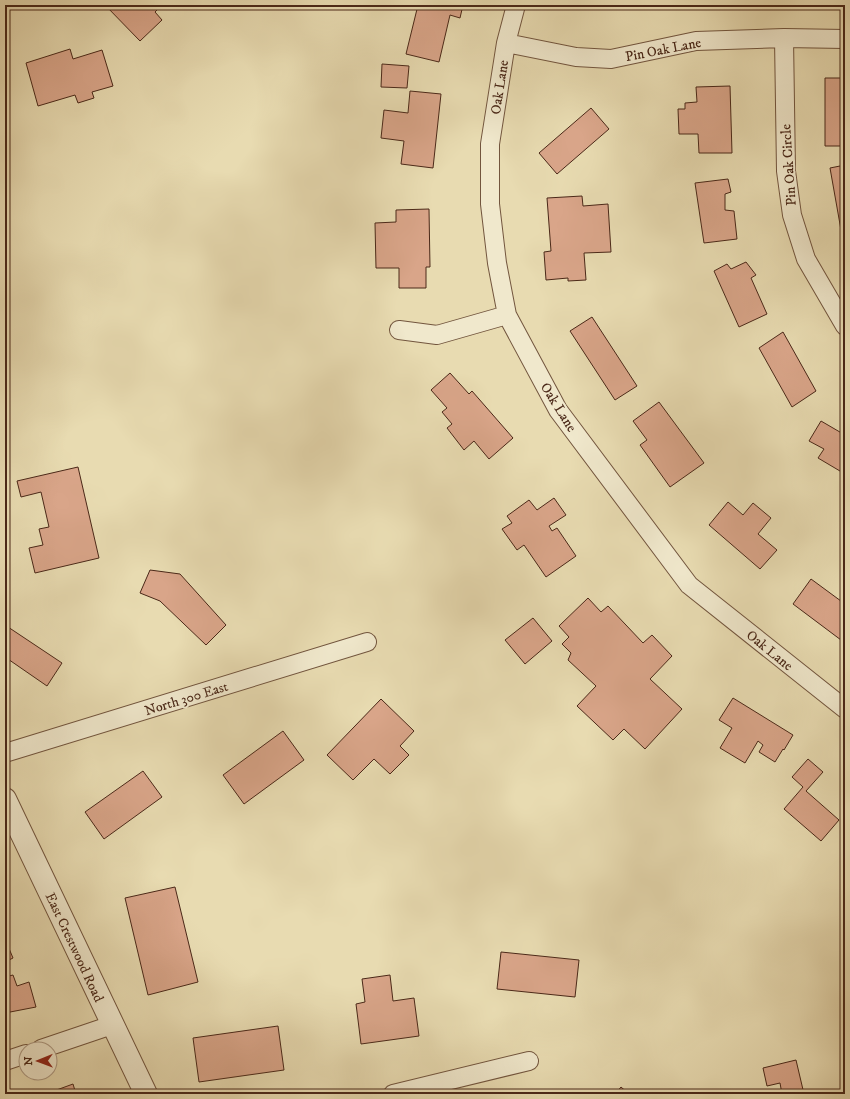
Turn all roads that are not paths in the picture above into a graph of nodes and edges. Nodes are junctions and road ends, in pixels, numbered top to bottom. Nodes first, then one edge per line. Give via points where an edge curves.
1 (516, 5) edge
2 (784, 38) junction
3 (845, 39) edge
4 (506, 43) junction
5 (507, 315) junction
6 (845, 326) edge
7 (399, 330) dead end
8 (367, 642) dead end
9 (845, 709) edge
10 (5, 753) edge
11 (5, 799) edge
12 (112, 1025) junction
13 (58, 1043) edge
14 (18, 1057) edge
15 (5, 1061) edge
16 (529, 1061) dead end
17 (146, 1094) edge
18 (393, 1094) edge

1 - 4 street, Oak Lane
2 - 3 street, Pin Oak Lane
2 - 4 street, Pin Oak Lane via 696,41 611,59 576,57
2 - 6 street, Pin Oak Circle via 786,171 792,215 806,259
4 - 5 street, Oak Lane via 490,144 490,204
5 - 7 street via 437,335
5 - 9 street, Oak Lane via 558,410 689,585
8 - 10 street, North 300 East
11 - 12 street, East Crestwood Road
12 - 13 street
12 - 17 street, East Crestwood Road
14 - 15 street
16 - 18 street

